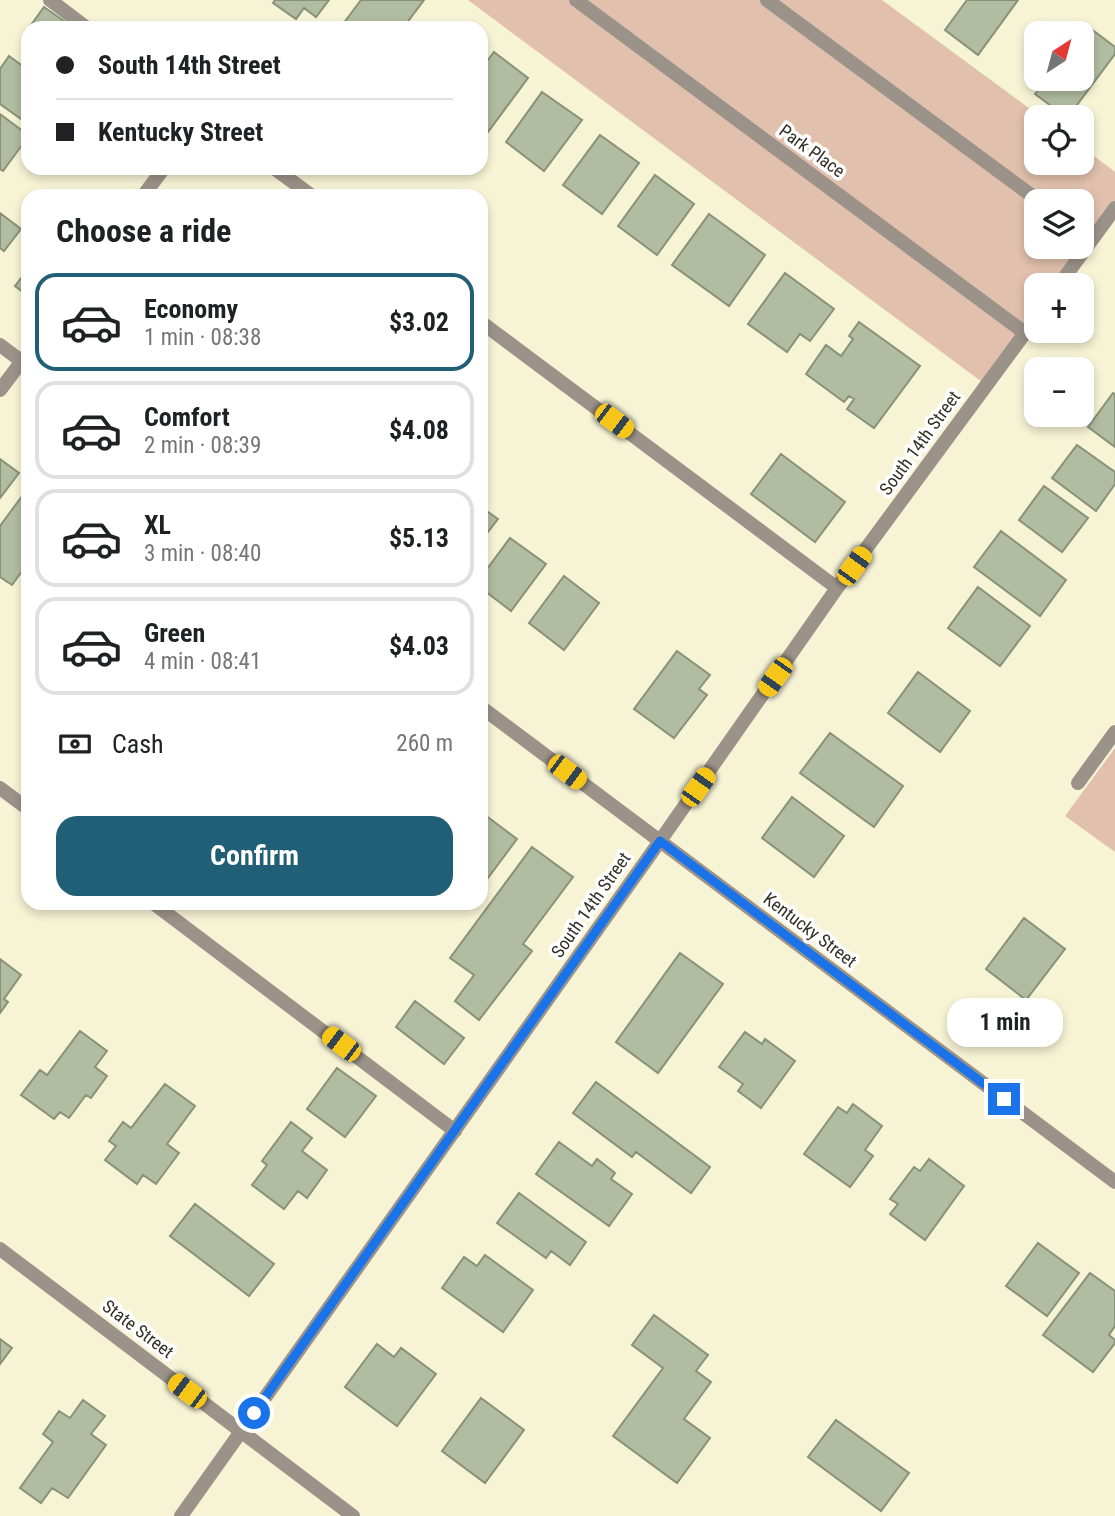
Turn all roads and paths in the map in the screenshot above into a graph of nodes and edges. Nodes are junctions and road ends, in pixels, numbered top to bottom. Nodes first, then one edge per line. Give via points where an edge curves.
1 (50, 0) edge
2 (576, 0) edge
3 (767, 0) edge
4 (78, 21) edge
5 (284, 175) edge
6 (302, 189) edge
7 (1024, 190) edge
8 (1115, 208) edge
9 (1094, 229) edge
10 (488, 327) edge
11 (1024, 332) edge
12 (1024, 334) edge
13 (0, 345) edge
14 (21, 357) edge
15 (21, 366) edge
16 (0, 390) edge
17 (837, 588) junction
18 (488, 712) edge
19 (1115, 732) edge
20 (1078, 783) dead end
21 (0, 788) edge
22 (21, 804) edge
23 (660, 841) junction
24 (162, 910) edge
25 (455, 1130) junction
26 (1115, 1182) edge
27 (0, 1249) edge
28 (241, 1431) junction
29 (181, 1516) edge
30 (353, 1516) edge

1 - 4 street
2 - 11 street, Park Place
3 - 7 street
5 - 6 street
8 - 9 street
10 - 17 street
12 - 17 street, South 14th Street
13 - 14 street
15 - 16 street
17 - 23 street, South 14th Street
18 - 23 street, Kentucky Street
19 - 20 street
21 - 22 street
23 - 25 street, South 14th Street
23 - 26 street, Kentucky Street
24 - 25 street
25 - 28 street, South 14th Street
27 - 28 street, State Street
28 - 29 street, South 14th Street
28 - 30 street, State Street

